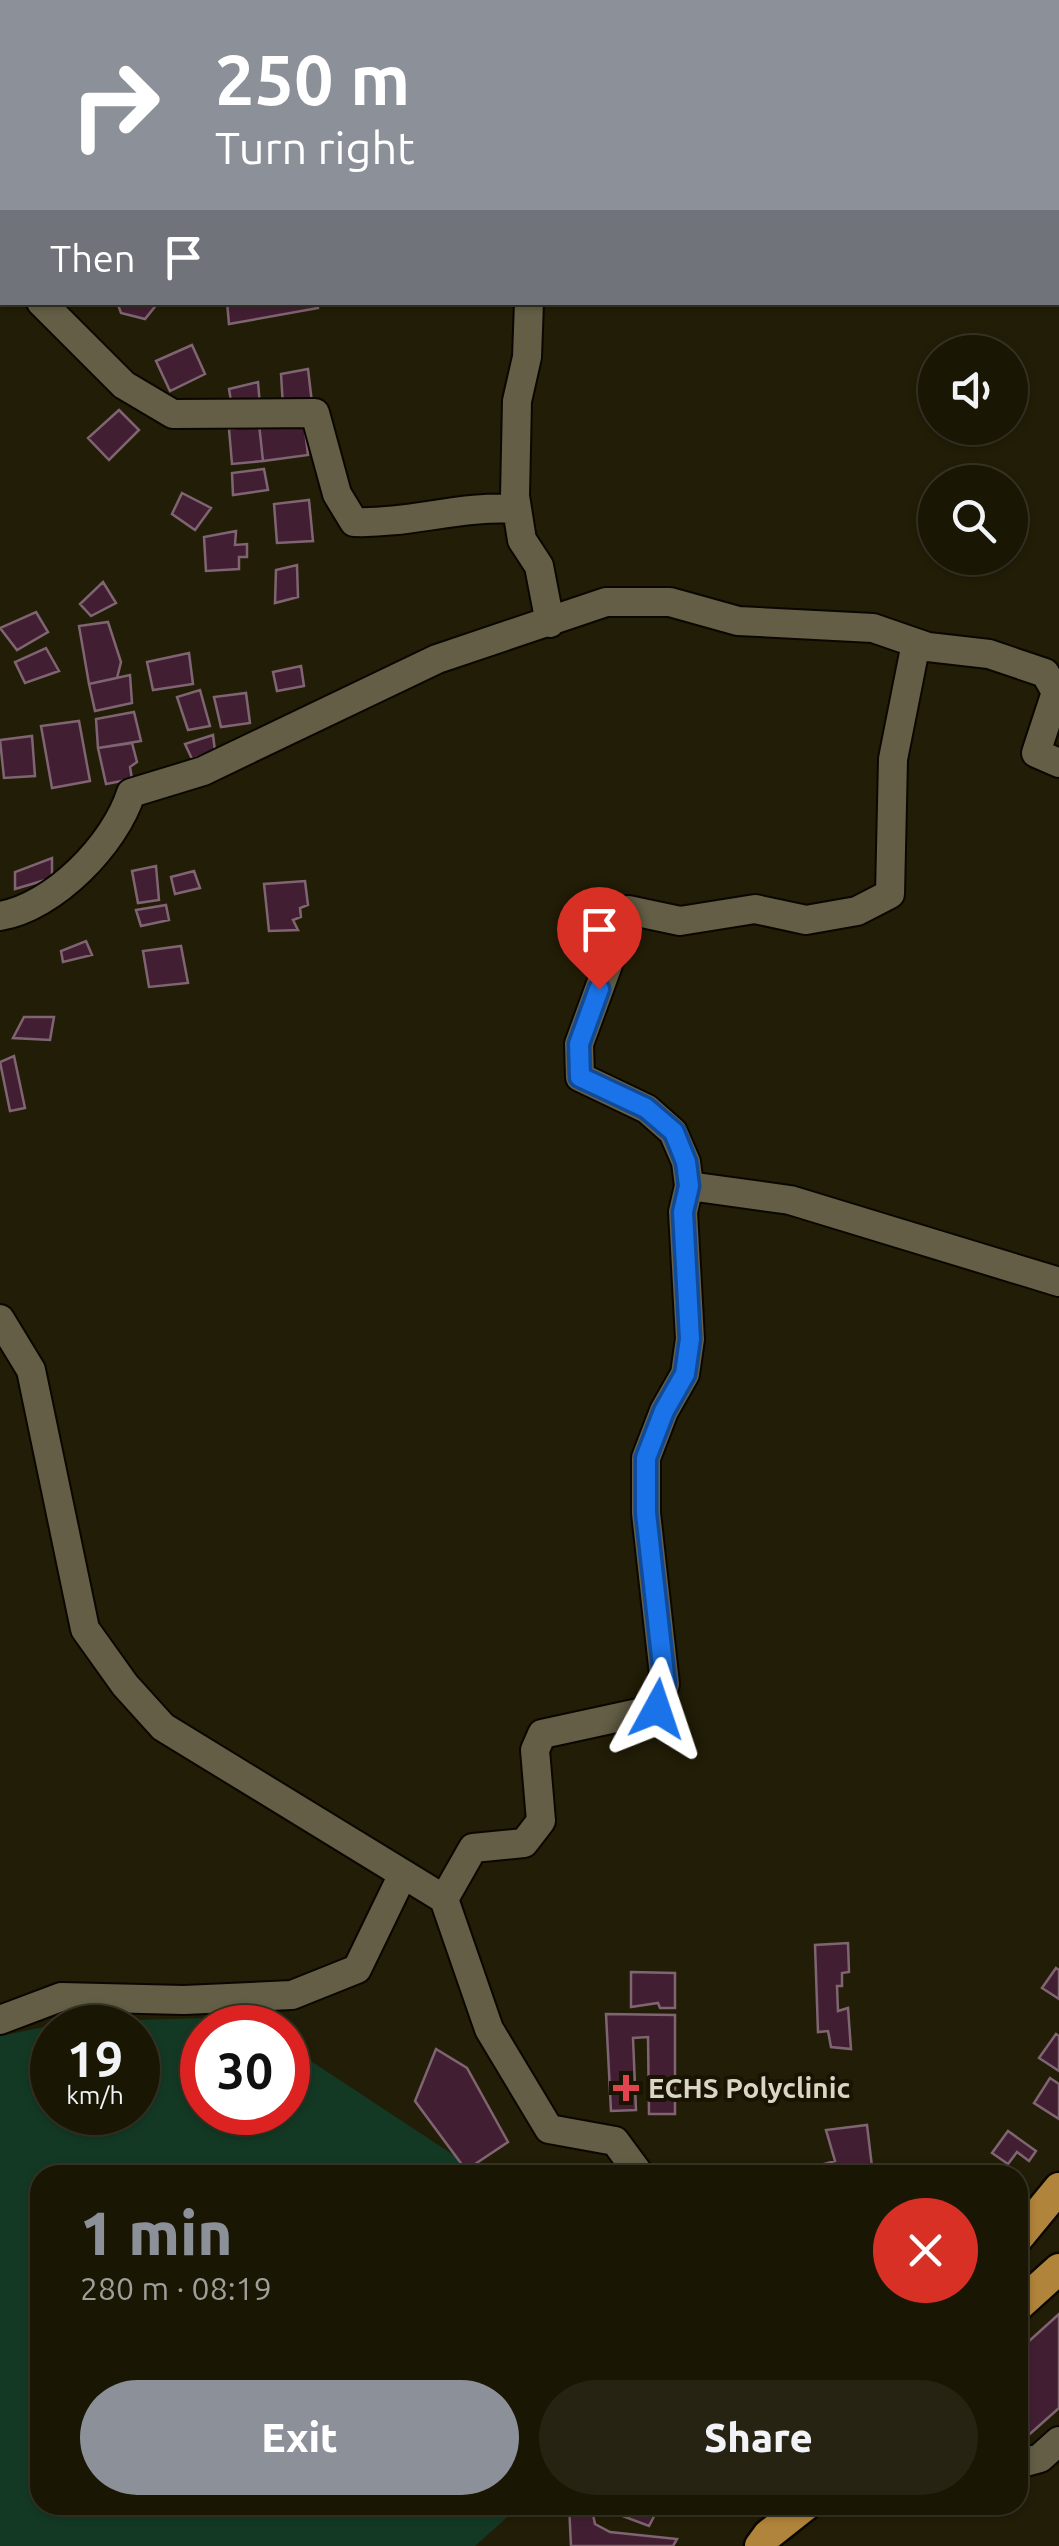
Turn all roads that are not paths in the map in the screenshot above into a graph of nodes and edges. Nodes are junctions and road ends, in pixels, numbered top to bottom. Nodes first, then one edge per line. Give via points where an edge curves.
1 (44, 305) edge
2 (530, 305) edge
3 (517, 510) junction
4 (550, 623) junction
5 (916, 643) junction
6 (1058, 691) edge
7 (1059, 763) edge
8 (0, 916) edge
9 (689, 1186) junction
10 (1059, 1282) edge
11 (0, 1319) edge
12 (403, 1874) junction
13 (444, 1899) junction
14 (0, 2020) edge
15 (633, 2165) edge
16 (1059, 2188) edge
17 (1028, 2226) edge
18 (1059, 2269) edge
19 (1028, 2297) edge
20 (1059, 2441) edge
21 (1028, 2461) edge
22 (780, 2515) edge
23 (794, 2515) edge
24 (764, 2540) edge

1 - 3 street via 124,384 173,414 314,413 337,494 354,522 390,523 483,506
2 - 3 street via 514,449
3 - 4 street via 522,540 539,566
4 - 5 street via 606,602 670,602 738,621 873,628
4 - 8 street via 438,659 203,770 131,793 124,816 49,896 25,912
5 - 6 street via 1026,666 1045,673
5 - 9 street via 893,758 890,894 857,911 806,920 755,908 680,921 628,910 579,1044 580,1077 646,1108 674,1132
6 - 7 street via 1036,752
9 - 10 street via 790,1200
9 - 13 street via 683,1212 690,1339 685,1374 646,1458 665,1684 657,1709 542,1734 535,1750 541,1821 524,1843 473,1848
11 - 12 street via 31,1370 86,1628 125,1686 163,1728
12 - 13 street
12 - 14 street via 356,1969 292,1995 62,1997
13 - 15 street via 489,2029 549,2129 615,2141
16 - 17 highway
18 - 19 highway
20 - 21 street
22 - 24 highway
23 - 24 highway

